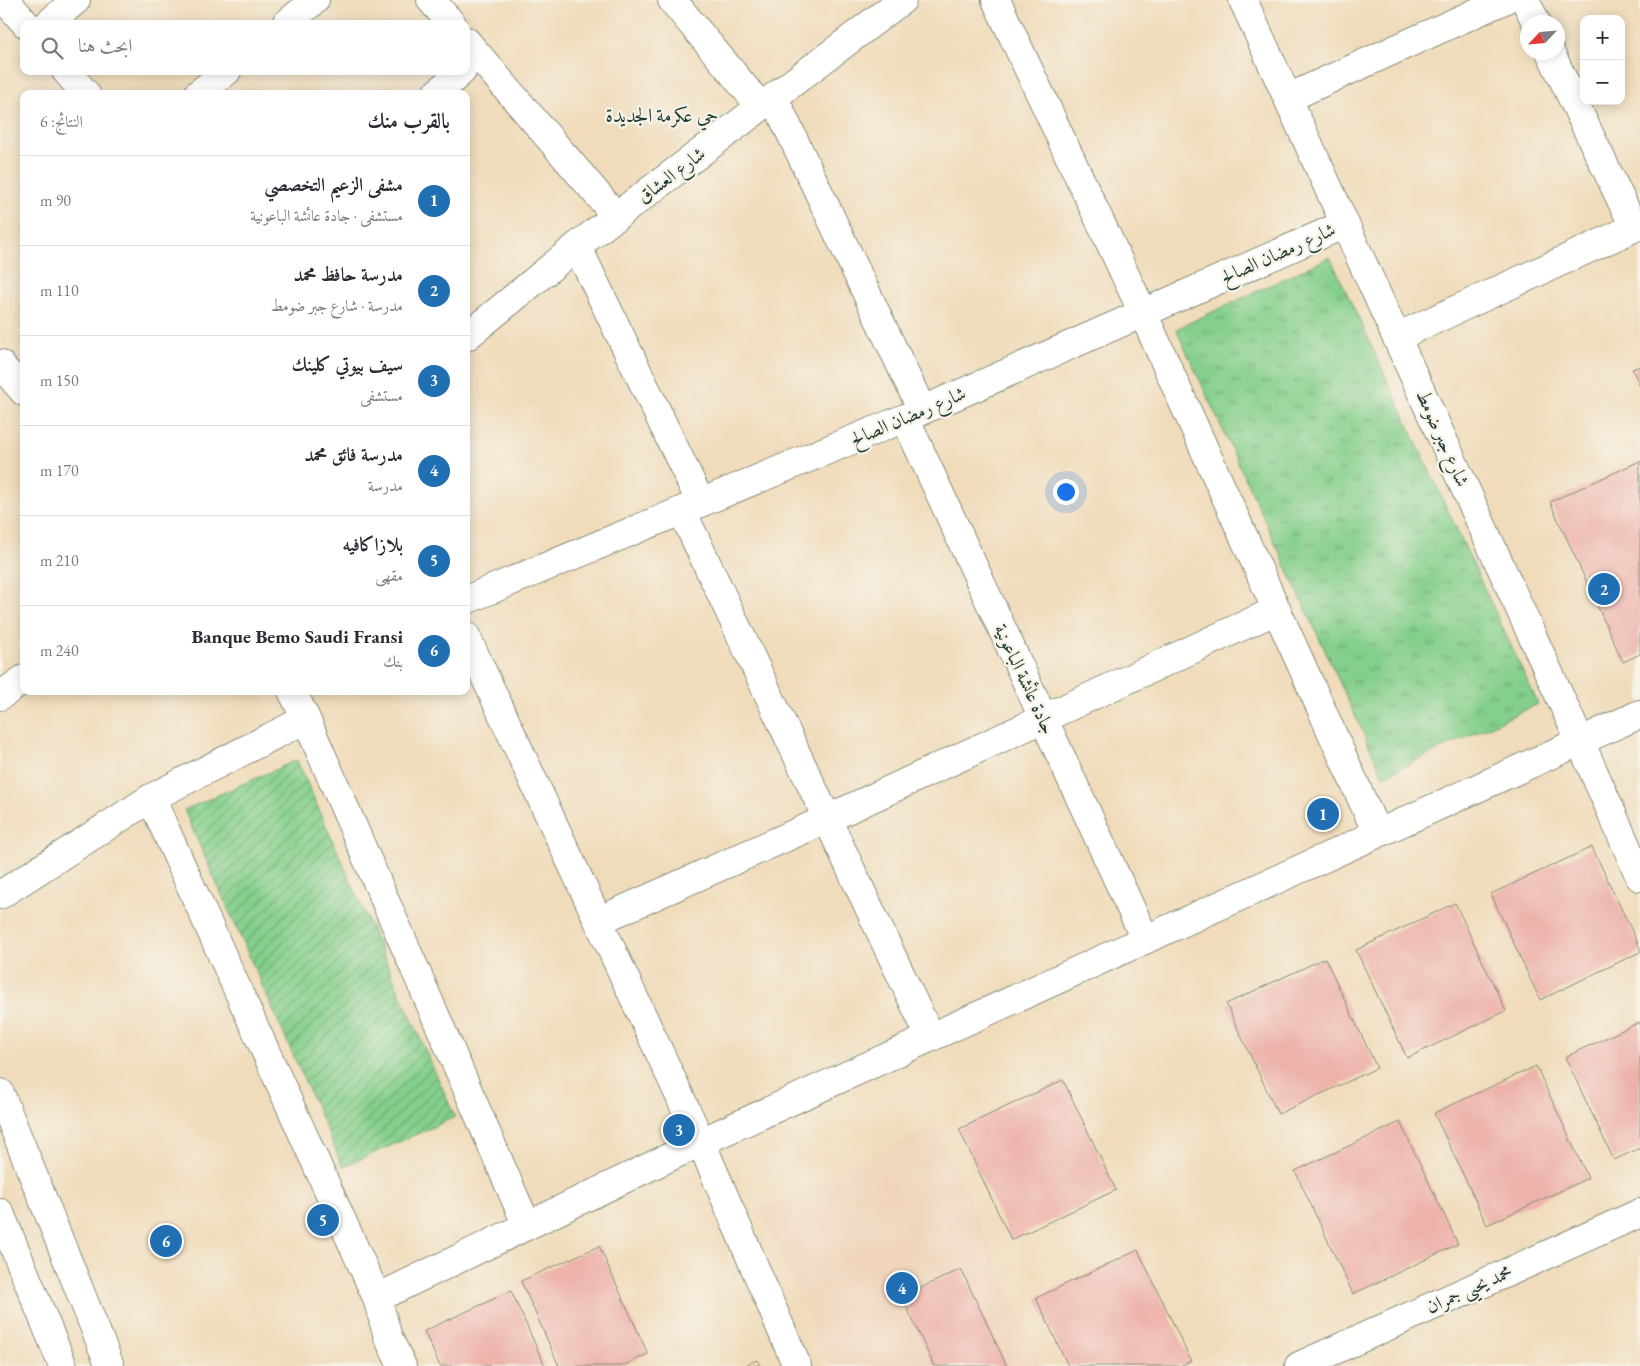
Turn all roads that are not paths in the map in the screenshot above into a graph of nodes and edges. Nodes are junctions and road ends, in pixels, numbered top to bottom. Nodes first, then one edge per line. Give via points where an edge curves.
1 (5, 0) edge
2 (76, 0) edge
3 (315, 0) edge
4 (432, 0) edge
5 (672, 0) edge
6 (902, 0) edge
7 (996, 0) edge
8 (1244, 0) edge
9 (1504, 0) edge
10 (1525, 0) edge
11 (1532, 15) edge
12 (22, 20) edge
13 (53, 20) edge
14 (291, 20) edge
15 (449, 20) edge
16 (1554, 60) edge
17 (470, 61) edge
18 (69, 75) edge
19 (221, 75) edge
20 (453, 75) edge
21 (83, 90) edge
22 (203, 90) edge
23 (440, 90) edge
24 (1288, 98) junction
25 (767, 102) junction
26 (616, 216) junction
27 (1345, 224) junction
28 (1637, 226) edge
29 (577, 246) junction
30 (1143, 313) junction
31 (470, 334) edge
32 (1397, 337) junction
33 (0, 364) edge
34 (20, 387) edge
35 (913, 414) junction
36 (692, 507) junction
37 (470, 598) edge
38 (1277, 610) junction
39 (470, 645) edge
40 (20, 682) edge
41 (294, 695) edge
42 (0, 696) edge
43 (1640, 714) edge
44 (306, 719) junction
45 (1043, 719) junction
46 (1580, 741) junction
47 (151, 798) junction
48 (828, 819) junction
49 (1377, 833) junction
50 (1640, 876) edge
51 (0, 895) edge
52 (598, 921) junction
53 (1145, 939) junction
54 (930, 1037) junction
55 (0, 1093) edge
56 (701, 1142) junction
57 (0, 1213) edge
58 (1640, 1213) edge
59 (526, 1226) junction
60 (377, 1298) junction
61 (63, 1366) edge
62 (110, 1366) edge
63 (402, 1366) edge
64 (797, 1366) edge
65 (1299, 1366) edge

1 - 12 main road
2 - 13 main road
3 - 14 main road
4 - 15 main road
5 - 25 main road, جادة عائشة الباعونية
6 - 25 main road, شارع العشاق
7 - 30 main road
8 - 24 main road, شارع جبر ضومط
9 - 24 main road
10 - 11 main road
16 - 28 main road
17 - 26 main road
18 - 21 main road
19 - 22 main road
20 - 23 main road
24 - 27 main road, شارع جبر ضومط
25 - 26 main road, شارع العشاق
25 - 35 main road, جادة عائشة الباعونية
26 - 29 main road, شارع العشاق
27 - 30 main road, شارع رمضان الصالح
27 - 32 main road, شارع جبر ضومط
28 - 32 main road
29 - 31 main road, شارع العشاق
29 - 36 main road
30 - 35 main road, شارع رمضان الصالح
30 - 38 main road
32 - 46 main road, شارع جبر ضومط
33 - 34 main road
35 - 36 main road, شارع رمضان الصالح
35 - 45 main road, جادة عائشة الباعونية
36 - 37 main road, شارع رمضان الصالح
36 - 48 main road
38 - 45 main road
38 - 49 main road
39 - 52 main road
40 - 42 main road
41 - 44 main road
43 - 46 main road
44 - 47 main road
44 - 59 main road
45 - 48 main road
45 - 53 main road, جادة عائشة الباعونية
46 - 49 main road
46 - 50 main road, شارع جبر ضومط
47 - 51 main road
47 - 60 main road
48 - 52 main road
48 - 54 main road
49 - 53 main road
52 - 56 main road
53 - 54 main road
54 - 56 main road
55 - 62 main road
56 - 59 main road
56 - 64 main road
57 - 61 main road
58 - 65 main road, محمد يحيى جمران
59 - 60 main road
60 - 63 main road via 388,1337

